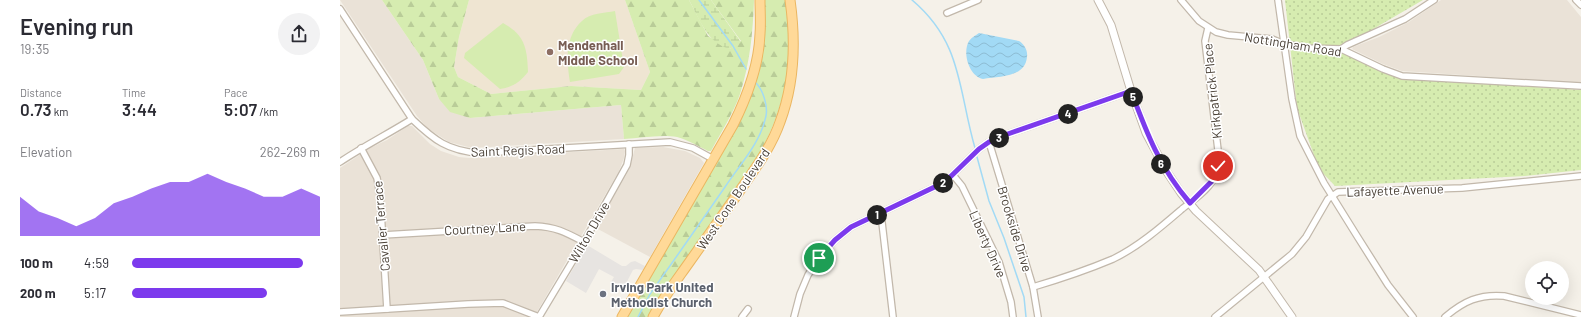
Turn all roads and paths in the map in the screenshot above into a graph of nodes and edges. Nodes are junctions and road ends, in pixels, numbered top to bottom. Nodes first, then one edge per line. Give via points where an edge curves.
1 (760, 0) edge
2 (790, 0) edge
3 (978, 0) edge
4 (1098, 0) edge
5 (1181, 0) edge
6 (1278, 0) edge
7 (1434, 0) edge
8 (1576, 0) edge
9 (1581, 5) edge
10 (341, 13) edge
11 (947, 13) dead end
12 (1208, 28) junction
13 (1284, 44) junction
14 (1341, 49) junction
15 (1581, 86) edge
16 (1131, 91) junction
17 (412, 119) junction
18 (989, 142) junction
19 (629, 144) junction
20 (361, 148) junction
21 (713, 159) junction
22 (340, 162) edge
23 (953, 175) junction
24 (1581, 176) edge
25 (1332, 195) junction
26 (1190, 203) junction
27 (881, 214) junction
28 (383, 235) junction
29 (584, 242) junction
30 (1265, 277) junction
31 (1033, 287) junction
32 (387, 308) junction
33 (748, 309) dead end
34 (340, 312) edge
35 (1581, 315) edge
36 (539, 317) edge
37 (622, 317) edge
38 (653, 317) edge
39 (742, 317) edge
40 (794, 317) edge
41 (893, 317) edge
42 (1013, 317) edge
43 (1038, 317) edge
44 (1215, 317) edge
45 (1292, 317) edge
46 (1413, 317) edge
47 (1445, 317) edge

1 - 21 main road via 760,35 749,88 733,125
2 - 38 main road, West Cone Boulevard via 794,39 793,68 780,123 755,169
3 - 11 street
4 - 16 street via 1111,25
5 - 12 street, Nottingham Road
6 - 13 street
7 - 14 street via 1405,20
8 - 9 street
10 - 17 street, Saint Regis Road
12 - 13 street, Nottingham Road via 1228,35 1272,39
12 - 26 street, Kirkpatrick Place via 1205,42 1218,162 1212,181
13 - 14 street, Nottingham Road
13 - 25 street via 1300,136
14 - 15 street, Nottingham Road via 1402,76
16 - 18 street
16 - 26 street via 1159,160
17 - 19 street, Saint Regis Road via 434,138 462,152 533,151
17 - 20 street
18 - 23 street
18 - 31 street, Brookside Drive
19 - 21 street, Saint Regis Road via 670,142 693,148
19 - 29 street, Wilton Drive via 627,165
20 - 22 street
20 - 28 street, Cavalier Terrace via 377,178
21 - 37 main road
23 - 27 street via 945,182
23 - 42 street, Liberty Drive via 962,186 999,262
24 - 25 street, Lafayette Avenue via 1462,188 1347,191
25 - 30 street, Lafayette Avenue via 1306,238
25 - 46 street via 1388,285
26 - 30 street
26 - 31 street, Kirkpatrick Place via 1152,233 1114,258
27 - 40 street via 851,227 819,258 808,275
27 - 41 street
28 - 29 street, Courtney Lane via 549,226
28 - 32 street, Cavalier Terrace
29 - 36 street, Wilton Drive
30 - 44 street, Lafayette Avenue
30 - 45 street
31 - 43 street, Brookside Drive
32 - 34 street
32 - 36 street via 503,303
33 - 39 street
35 - 47 street via 1494,295 1469,300

